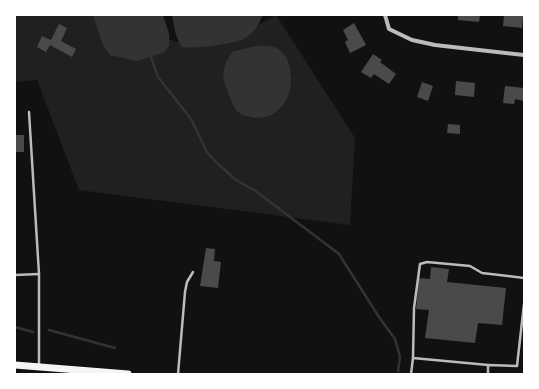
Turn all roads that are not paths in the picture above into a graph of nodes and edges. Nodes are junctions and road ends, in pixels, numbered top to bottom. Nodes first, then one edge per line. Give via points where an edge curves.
1 (385, 15) edge
2 (524, 55) edge
3 (29, 112) dead end
4 (193, 272) dead end
5 (39, 274) junction
6 (15, 275) edge
7 (524, 278) edge
8 (524, 304) edge
9 (413, 358) junction
10 (15, 365) edge
11 (488, 365) junction
12 (39, 367) junction
13 (128, 374) edge
14 (178, 374) edge
15 (412, 374) edge
16 (488, 374) edge

1 - 2 street via 389,29 412,40
3 - 5 lane
4 - 14 lane via 185,292
5 - 6 lane
5 - 12 lane
7 - 9 lane via 482,273 470,266 427,262 420,264 414,308
8 - 11 lane via 517,366
9 - 11 lane
9 - 15 lane
10 - 12 main road
11 - 16 lane
12 - 13 main road

